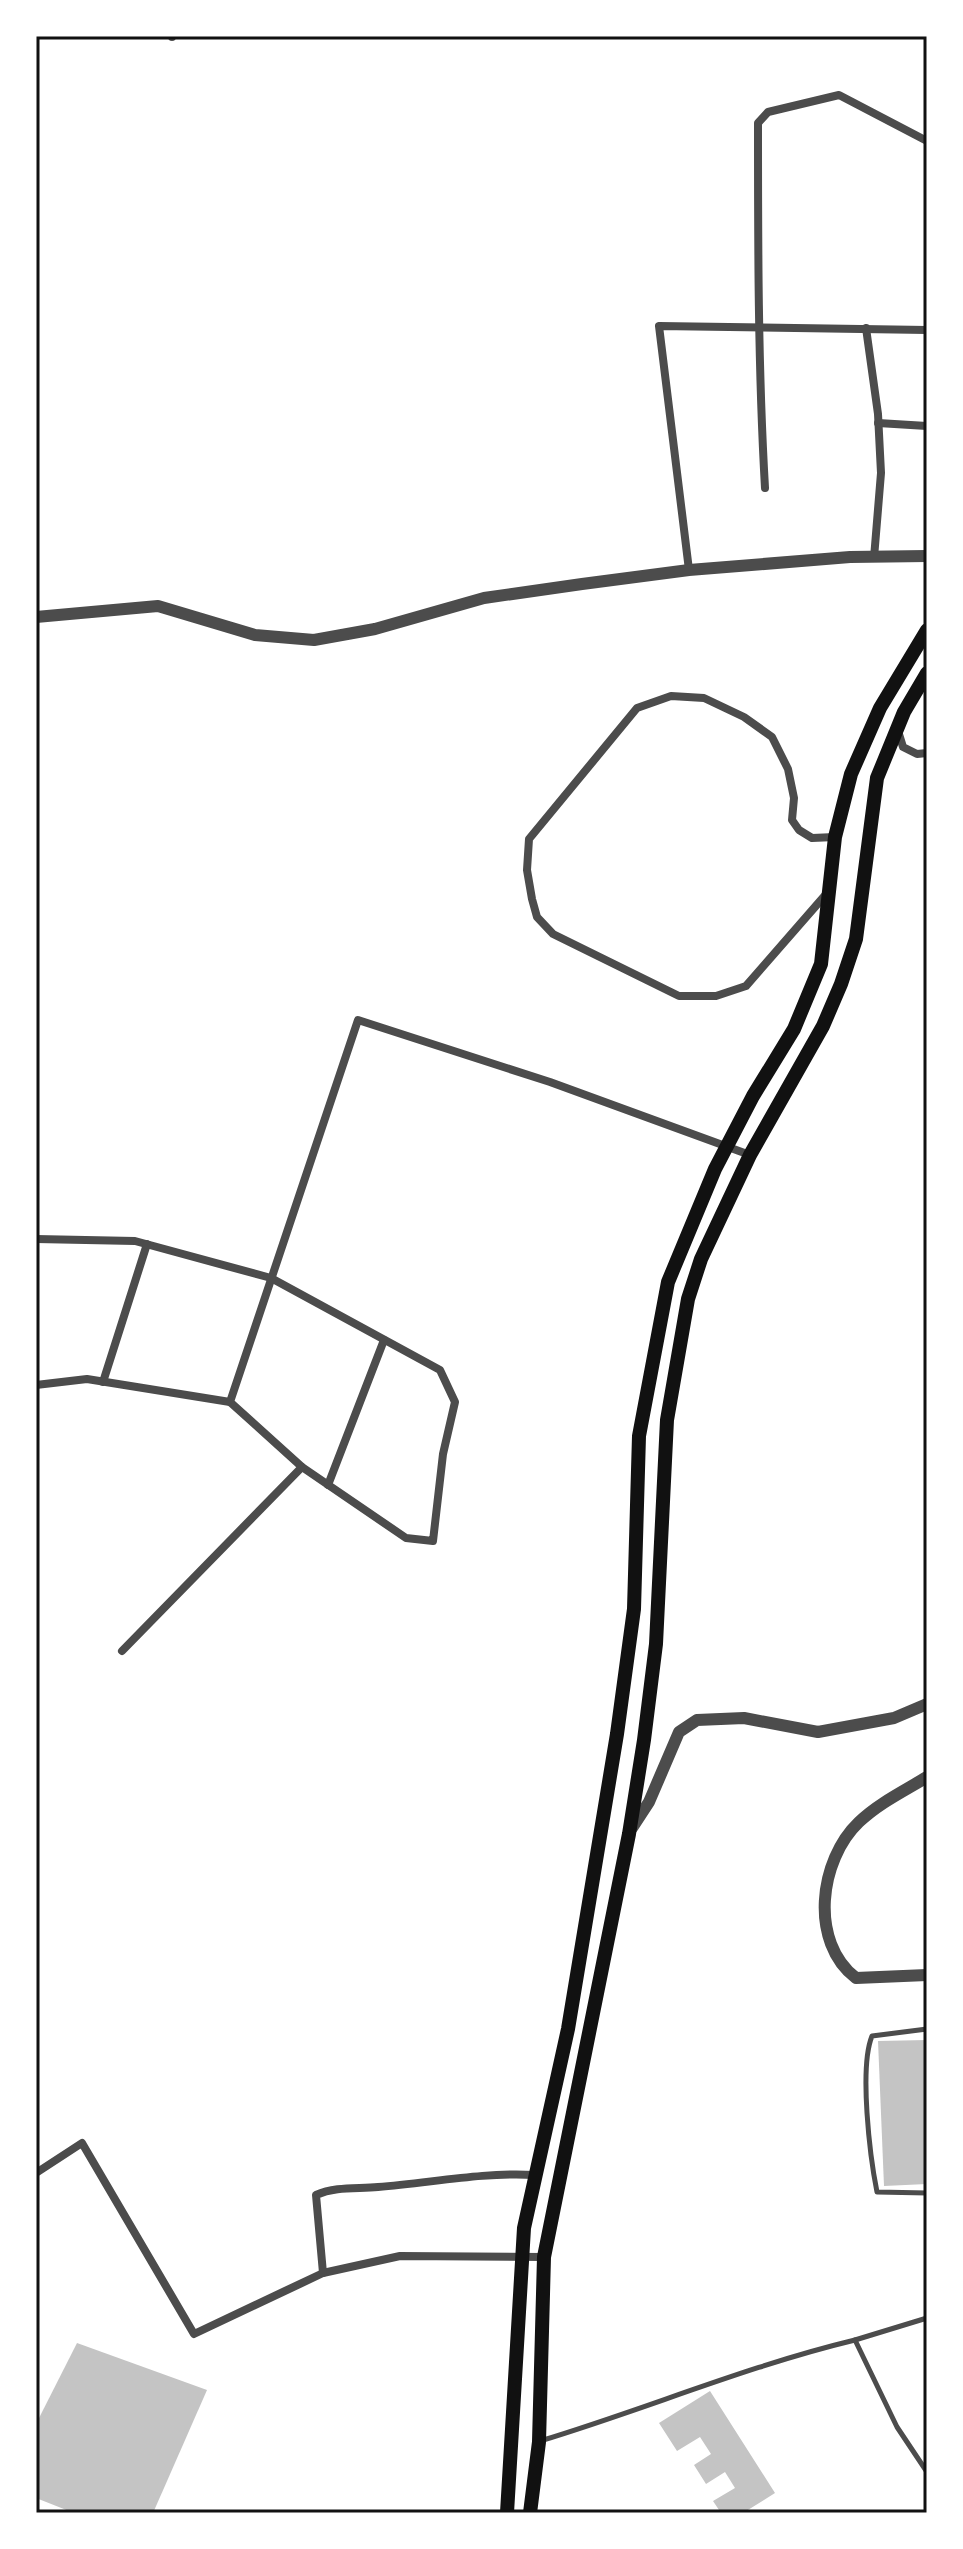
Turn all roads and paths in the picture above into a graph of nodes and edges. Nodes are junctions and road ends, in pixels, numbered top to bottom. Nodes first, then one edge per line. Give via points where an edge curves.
1 (927, 141) edge
2 (759, 327) junction
3 (866, 328) junction
4 (927, 330) edge
5 (878, 423) junction
6 (927, 426) edge
7 (765, 488) dead end
8 (927, 556) edge
9 (874, 559) junction
10 (689, 570) junction
11 (36, 617) edge
12 (927, 630) edge
13 (927, 673) edge
14 (897, 728) junction
15 (927, 753) edge
16 (835, 837) junction
17 (831, 889) junction
18 (727, 1146) junction
19 (750, 1155) junction
20 (36, 1239) edge
21 (147, 1244) junction
22 (271, 1278) junction
23 (384, 1340) junction
24 (103, 1382) junction
25 (36, 1385) edge
26 (230, 1402) junction
27 (302, 1467) junction
28 (328, 1485) junction
29 (122, 1651) dead end
30 (927, 1704) edge
31 (617, 1734) junction
32 (644, 1740) junction
33 (927, 1777) edge
34 (629, 1834) junction
35 (927, 1975) edge
36 (927, 2029) edge
37 (36, 2173) edge
38 (535, 2175) junction
39 (927, 2193) edge
40 (521, 2255) junction
41 (544, 2257) junction
42 (323, 2273) junction
43 (927, 2318) edge
44 (855, 2340) junction
45 (539, 2442) junction
46 (927, 2472) edge
47 (507, 2513) edge
48 (530, 2513) edge

1 - 2 street via 839,95 768,112 758,123
2 - 3 street
2 - 7 street
2 - 10 street via 659,326
3 - 4 street
3 - 5 street
5 - 6 street
5 - 9 street via 881,473
8 - 9 street
9 - 10 street
10 - 11 street via 484,598 314,640 255,635 158,606
12 - 16 main road via 880,708 851,774
13 - 14 main road
14 - 15 street via 903,747
14 - 19 main road via 877,778 856,939 841,984
16 - 17 main road
16 - 17 street via 812,838 792,820 788,769 772,737 704,698 671,696 637,708 529,839 527,870 537,917 553,934 679,996 716,996 746,986
17 - 18 main road via 821,964 794,1029
18 - 19 street
18 - 22 street via 358,1020
18 - 31 main road via 668,1282 653,1355 639,1436 634,1609
19 - 32 main road via 701,1259 671,1383 656,1644
20 - 21 street
21 - 22 street
21 - 24 street
22 - 23 street
22 - 26 street
23 - 28 street
23 - 28 street via 440,1370 455,1402 433,1541 406,1538
24 - 25 street
24 - 26 street
26 - 27 street
27 - 28 street
27 - 29 street
30 - 34 street via 894,1718 818,1732 744,1718 697,1720 679,1732
31 - 32 main road
31 - 38 main road via 568,2029
32 - 34 main road
33 - 35 street via 856,1824 827,1873 825,1913 834,1956 856,1978
34 - 41 main road
36 - 39 lane via 872,2036 867,2064 877,2192
37 - 42 street via 82,2143 194,2334
38 - 40 main road
38 - 42 street via 330,2189 316,2195
40 - 41 street
40 - 42 street via 400,2256
40 - 47 main road
41 - 45 main road
43 - 44 lane
44 - 45 lane via 778,2359
44 - 46 lane via 897,2427
45 - 48 main road

